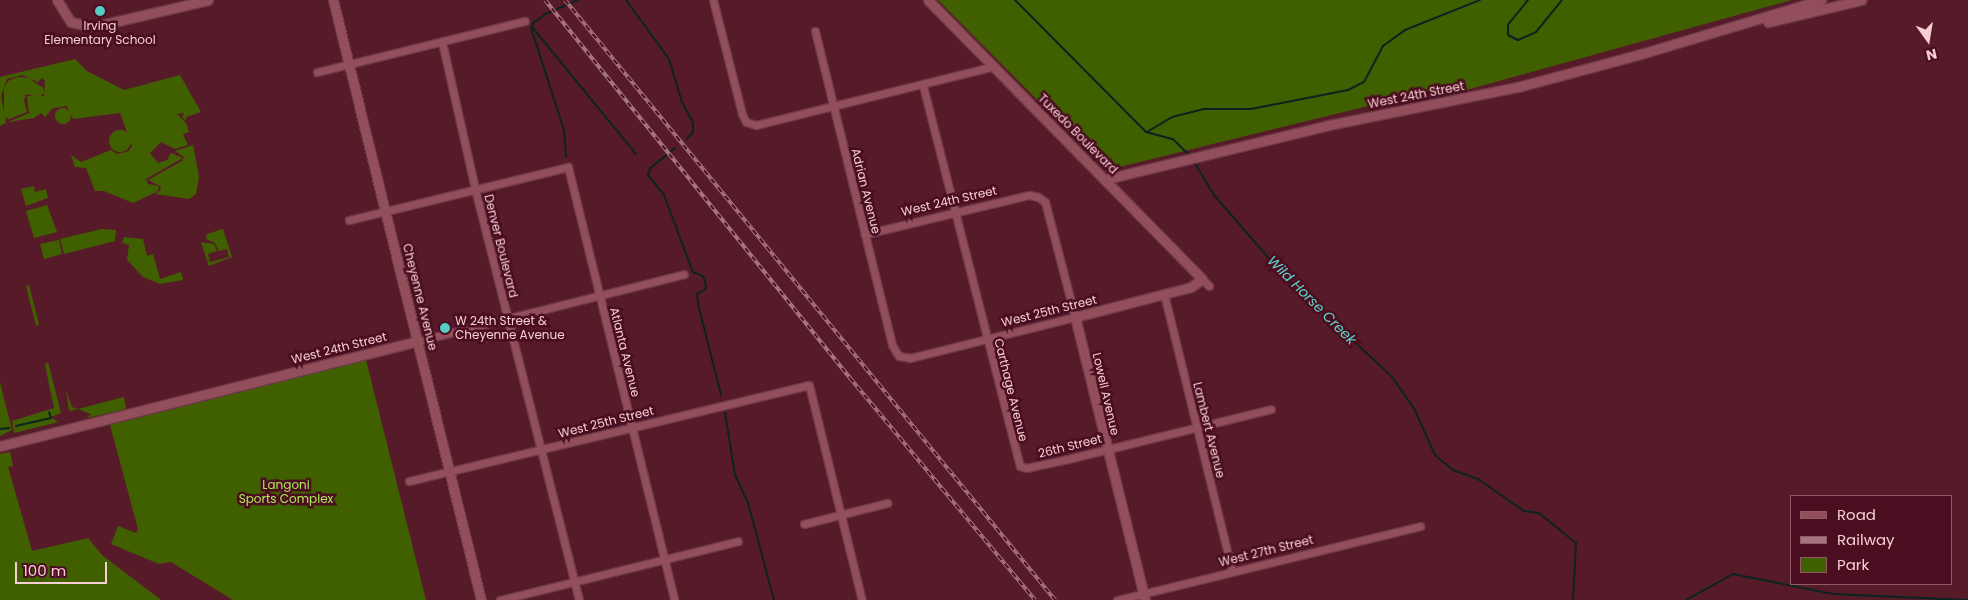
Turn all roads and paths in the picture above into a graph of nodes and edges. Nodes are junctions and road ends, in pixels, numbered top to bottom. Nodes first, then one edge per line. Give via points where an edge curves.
1 (57, 0) edge
2 (208, 0) edge
3 (334, 0) edge
4 (713, 0) edge
5 (928, 0) edge
6 (1822, 0) edge
7 (1861, 0) edge
8 (525, 21) dead end
9 (1728, 29) junction
10 (815, 31) dead end
11 (442, 42) junction
12 (350, 64) junction
13 (994, 66) junction
14 (317, 72) dead end
15 (923, 86) junction
16 (833, 107) junction
17 (1106, 179) junction
18 (476, 189) junction
19 (1038, 197) joint
20 (387, 212) junction
21 (955, 212) junction
22 (349, 220) dead end
23 (865, 234) junction
24 (684, 274) dead end
25 (1202, 279) junction
26 (1209, 286) dead end
27 (1164, 294) junction
28 (599, 296) junction
29 (1075, 317) junction
30 (508, 318) junction
31 (987, 339) junction
32 (418, 341) junction
33 (899, 356) joint
34 (1270, 408) dead end
35 (1196, 426) junction
36 (633, 428) junction
37 (0, 446) edge
38 (1107, 449) junction
39 (541, 451) junction
40 (1020, 466) joint
41 (449, 472) junction
42 (409, 481) dead end
43 (887, 503) dead end
44 (842, 514) junction
45 (804, 524) dead end
46 (1420, 526) dead end
47 (738, 541) dead end
48 (664, 560) junction
49 (1232, 571) junction
50 (575, 581) junction
51 (1145, 597) edge
52 (481, 600) edge
53 (500, 600) edge
54 (579, 600) edge
55 (674, 600) edge
56 (862, 600) edge
57 (1117, 600) edge

1 - 2 street via 71,22 92,27
3 - 12 street, Cheyenne Avenue
4 - 16 street via 746,122 756,126
5 - 13 street, Tuxedo Boulevard
6 - 9 street, West 24th Street
7 - 9 street, West 24th Street
8 - 11 street
9 - 17 street, West 24th Street via 1518,87
10 - 16 street, Adrian Avenue
11 - 12 street
11 - 18 street, Denver Boulevard
12 - 14 street
12 - 20 street, Cheyenne Avenue
13 - 15 street
13 - 17 street, Tuxedo Boulevard
15 - 16 street
15 - 21 street, Carthage Avenue
16 - 23 street, Adrian Avenue
17 - 25 street, Tuxedo Boulevard
18 - 20 street
18 - 28 street, Atlanta Avenue via 568,167
18 - 30 street, Denver Boulevard
19 - 21 street, West 24th Street via 1029,195
19 - 29 street, Lowell Avenue via 1045,202
20 - 22 street
20 - 32 street, Cheyenne Avenue
21 - 23 street, West 24th Street
21 - 31 street, Carthage Avenue
23 - 33 street, Adrian Avenue via 892,345
24 - 28 street, West 24th Street
25 - 26 street, Tuxedo Boulevard
25 - 27 street, West 25th Street via 1191,287
27 - 29 street, West 25th Street
27 - 35 street, Lambert Avenue
28 - 30 street, West 24th Street
28 - 36 street, Atlanta Avenue
29 - 31 street, West 25th Street
29 - 38 street, Lowell Avenue
30 - 32 street, West 24th Street
30 - 39 street, Denver Boulevard
31 - 33 street, West 25th Street via 910,358
31 - 40 street, Carthage Avenue
32 - 37 street, West 24th Street
32 - 41 street, Cheyenne Avenue
34 - 35 street, 26th Street
35 - 38 street, 26th Street
35 - 49 street, Lambert Avenue
36 - 39 street, West 25th Street
36 - 44 street, West 25th Street via 809,385
36 - 48 street, Atlanta Avenue
38 - 40 street, 26th Street via 1026,468
38 - 51 street, Lowell Avenue
39 - 41 street, West 25th Street
39 - 50 street, Denver Boulevard
41 - 42 street, West 25th Street
41 - 52 street, Cheyenne Avenue
43 - 44 street
44 - 45 street
44 - 56 street
46 - 49 street, West 27th Street
47 - 48 street
48 - 50 street
48 - 55 street, Atlanta Avenue
49 - 51 street, West 27th Street
50 - 53 street
50 - 54 street, Denver Boulevard
51 - 57 street, West 27th Street

